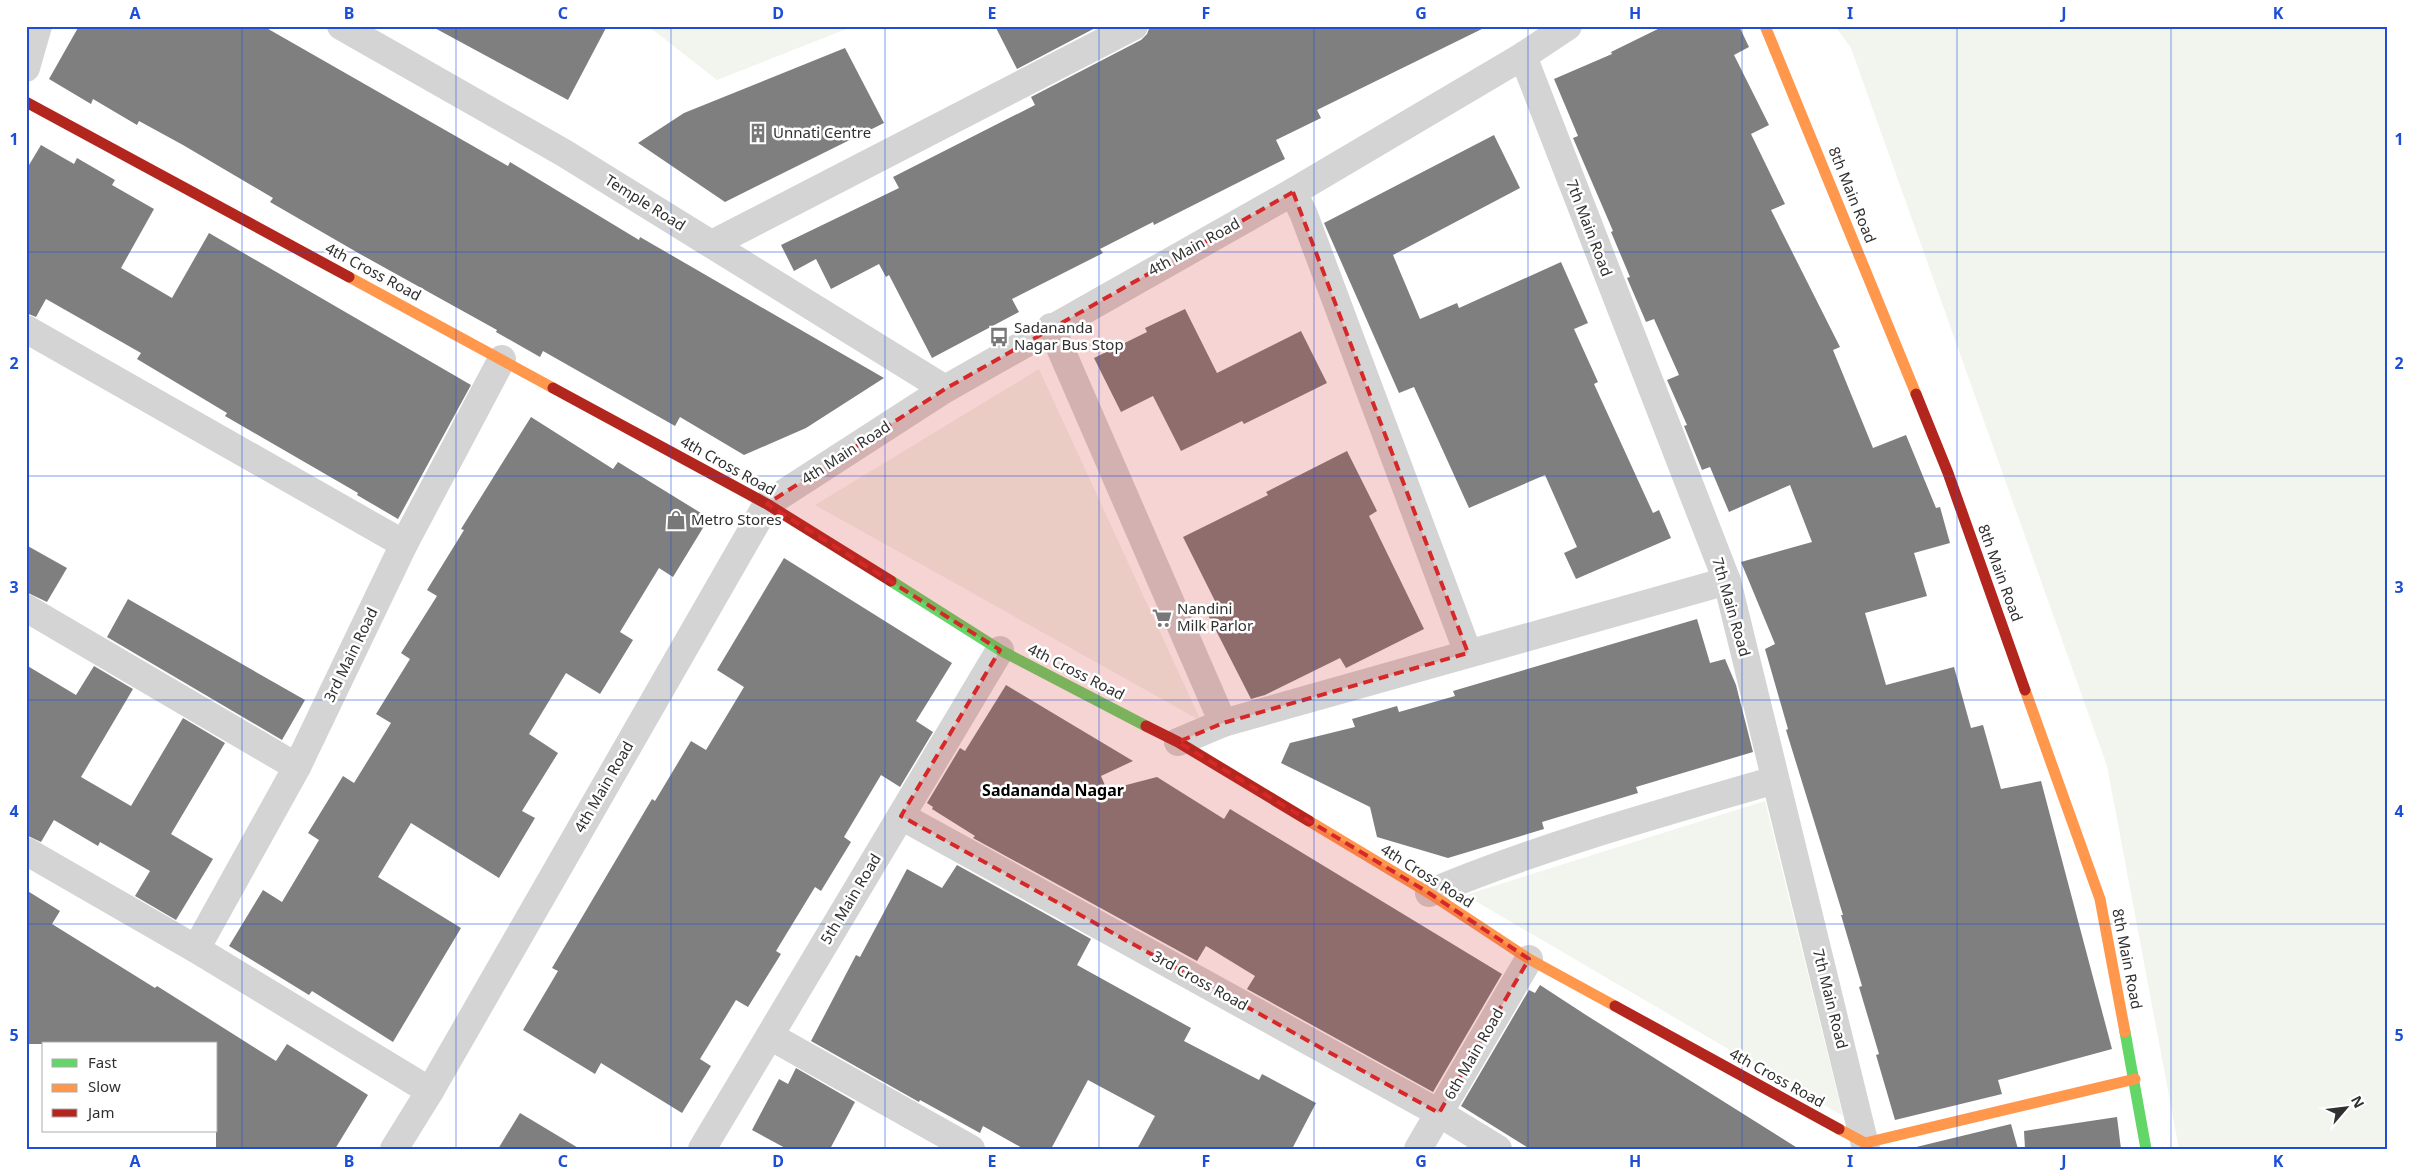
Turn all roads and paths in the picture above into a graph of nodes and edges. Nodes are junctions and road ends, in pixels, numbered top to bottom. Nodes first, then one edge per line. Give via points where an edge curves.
1 (38, 26) edge
2 (341, 26) edge
3 (1134, 26) edge
4 (1568, 26) edge
5 (1765, 26) edge
6 (1523, 56) junction
7 (26, 68) edge
8 (26, 102) edge
9 (1293, 192) junction
10 (712, 244) junction
11 (1051, 327) junction
12 (26, 329) edge
13 (502, 359) junction
14 (945, 389) junction
15 (767, 504) junction
16 (404, 544) junction
17 (1726, 581) junction
18 (26, 608) edge
19 (1000, 650) junction
20 (1468, 653) junction
21 (1223, 722) junction
22 (1178, 742) junction
23 (297, 768) junction
24 (1775, 780) junction
25 (901, 816) junction
26 (26, 851) edge
27 (1428, 893) junction
28 (196, 949) junction
29 (1529, 959) junction
30 (770, 1036) junction
31 (2135, 1079) junction
32 (430, 1091) junction
33 (1439, 1113) junction
34 (1865, 1146) edge
35 (394, 1149) edge
36 (702, 1149) edge
37 (971, 1149) edge
38 (1418, 1149) edge
39 (1498, 1149) edge
40 (2146, 1149) edge

1 - 7 street
2 - 10 street, Temple Road via 564,153
3 - 10 street
4 - 6 street, 4th Main Road
5 - 31 street, 8th Main Road via 1948,473 2100,899
6 - 9 street, 4th Main Road
6 - 17 street, 7th Main Road
8 - 13 street, 4th Cross Road
9 - 11 street, 4th Main Road
9 - 20 street
10 - 14 street, Temple Road
11 - 14 street, 4th Main Road
11 - 21 street
12 - 16 street
13 - 15 street, 4th Cross Road
13 - 16 street, 3rd Main Road
14 - 15 street, 4th Main Road
15 - 19 street, 4th Cross Road
15 - 32 street, 4th Main Road
16 - 23 street, 3rd Main Road
17 - 20 street
17 - 24 street, 7th Main Road
18 - 23 street
19 - 22 street, 4th Cross Road
19 - 25 street, 5th Main Road
20 - 21 street
21 - 22 street
22 - 27 street, 4th Cross Road
23 - 28 street, 3rd Main Road
24 - 27 street via 1550,846
24 - 34 street, 7th Main Road
25 - 30 street, 5th Main Road
25 - 33 street, 3rd Cross Road
26 - 28 street
27 - 29 street, 4th Cross Road
28 - 32 street
29 - 33 street, 6th Main Road
29 - 34 street, 4th Cross Road
30 - 36 street, 5th Main Road
30 - 37 street
31 - 34 street
31 - 40 street, 8th Main Road
32 - 35 street, 4th Main Road
33 - 38 street, 6th Main Road
33 - 39 street, 3rd Cross Road

